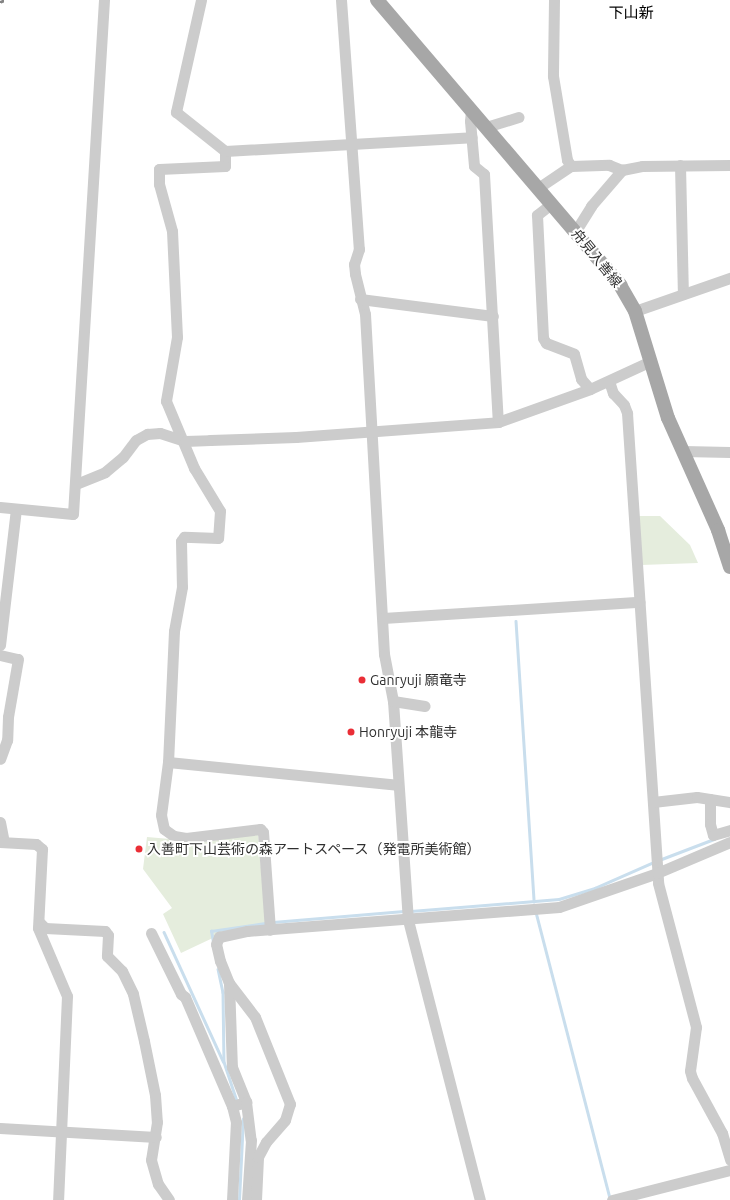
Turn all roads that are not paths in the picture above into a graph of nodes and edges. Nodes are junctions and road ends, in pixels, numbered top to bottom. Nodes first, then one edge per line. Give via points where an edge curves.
1 (104, 0) edge
2 (201, 0) edge
3 (341, 0) edge
4 (377, 0) edge
5 (554, 0) edge
6 (472, 110) junction
7 (518, 117) dead end
8 (486, 127) junction
9 (472, 137) junction
10 (352, 144) junction
11 (225, 151) junction
12 (680, 165) junction
13 (730, 165) edge
14 (571, 166) junction
15 (622, 170) junction
16 (538, 188) junction
17 (551, 204) junction
18 (575, 232) junction
19 (730, 278) edge
20 (683, 294) junction
21 (360, 298) junction
22 (635, 311) junction
23 (493, 316) junction
24 (651, 361) junction
25 (609, 381) junction
26 (590, 389) junction
27 (498, 422) junction
28 (373, 432) junction
29 (185, 441) junction
30 (683, 451) junction
31 (730, 452) edge
32 (76, 484) junction
33 (0, 507) edge
34 (16, 509) junction
35 (730, 567) edge
36 (640, 602) junction
37 (383, 618) junction
38 (0, 645) edge
39 (0, 655) edge
40 (393, 701) junction
41 (425, 706) dead end
42 (0, 759) edge
43 (168, 762) junction
44 (397, 785) junction
45 (710, 799) junction
46 (653, 802) junction
47 (730, 802) edge
48 (0, 822) edge
49 (730, 830) edge
50 (2, 842) edge
51 (730, 842) edge
52 (657, 873) junction
53 (408, 920) junction
54 (39, 922) junction
55 (270, 930) junction
56 (151, 933) dead end
57 (229, 983) junction
58 (246, 1102) junction
59 (232, 1106) junction
60 (0, 1128) edge
61 (62, 1132) junction
62 (156, 1137) junction
63 (730, 1160) edge
64 (730, 1170) edge
65 (58, 1200) edge
66 (169, 1200) edge
67 (232, 1200) edge
68 (246, 1200) edge
69 (256, 1200) edge
70 (480, 1200) edge
71 (612, 1200) edge

1 - 32 street
2 - 11 street via 176,112
3 - 10 street
4 - 6 main road, 舟見入善線
5 - 14 street via 553,76 567,160
6 - 8 main road, 舟見入善線
6 - 9 street
7 - 8 street
8 - 16 main road, 舟見入善線
9 - 10 street
9 - 23 street via 474,166 484,174
10 - 11 street
10 - 21 street via 359,249 354,274
11 - 29 street via 225,166 159,169 158,184 172,231 177,337 166,401 171,418
12 - 13 street
12 - 15 street via 642,166
12 - 20 street
14 - 15 street via 609,165
14 - 16 street
15 - 18 street via 591,206
16 - 17 main road, 舟見入善線
17 - 18 main road, 舟見入善線
17 - 26 street via 537,215 543,338 546,343 574,354 581,379
18 - 22 main road, 舟見入善線 via 620,285
19 - 20 street
20 - 22 street
21 - 23 street
21 - 28 street via 366,314
22 - 24 main road, 舟見入善線
23 - 27 street
24 - 25 street
24 - 30 main road, 舟見入善線 via 668,418
25 - 26 street
25 - 36 street via 613,394 624,404 627,413
26 - 27 street
27 - 28 street
28 - 29 street
28 - 37 street
29 - 32 street via 160,433 147,434 136,440 123,457 105,472
29 - 43 street via 194,468 220,511 218,538 184,537 181,541 182,587 174,631
30 - 31 street
30 - 35 main road, 舟見入善線 via 718,530
32 - 34 street via 73,514
33 - 34 street
34 - 38 street
36 - 37 street
36 - 46 street
37 - 40 street via 384,654
39 - 42 street via 18,660 8,717 7,740
40 - 41 street
40 - 44 street
43 - 44 street
43 - 55 street via 161,815 164,829 174,836 186,838 254,828 263,832
44 - 53 street
45 - 46 street via 697,797
45 - 47 street
45 - 49 street via 713,836
46 - 52 street
48 - 50 street
50 - 54 street via 36,844 42,849
51 - 52 street
52 - 53 street via 559,907
52 - 63 street via 696,1027 690,1071 722,1133
53 - 55 street
53 - 70 street
54 - 61 street via 38,928 67,996
54 - 62 street via 45,928 105,931 108,935 107,956 122,971 132,994 144,1041 155,1095
55 - 57 street via 247,931 219,937 216,944
56 - 59 street via 181,994 185,997
57 - 58 street via 232,1067
57 - 69 street via 255,1017 290,1104 285,1120 266,1142 258,1157
58 - 59 street
58 - 68 street via 251,1140
59 - 67 street via 236,1122
60 - 61 street
61 - 62 street
61 - 65 street
62 - 66 street via 151,1160 158,1184
64 - 71 street

